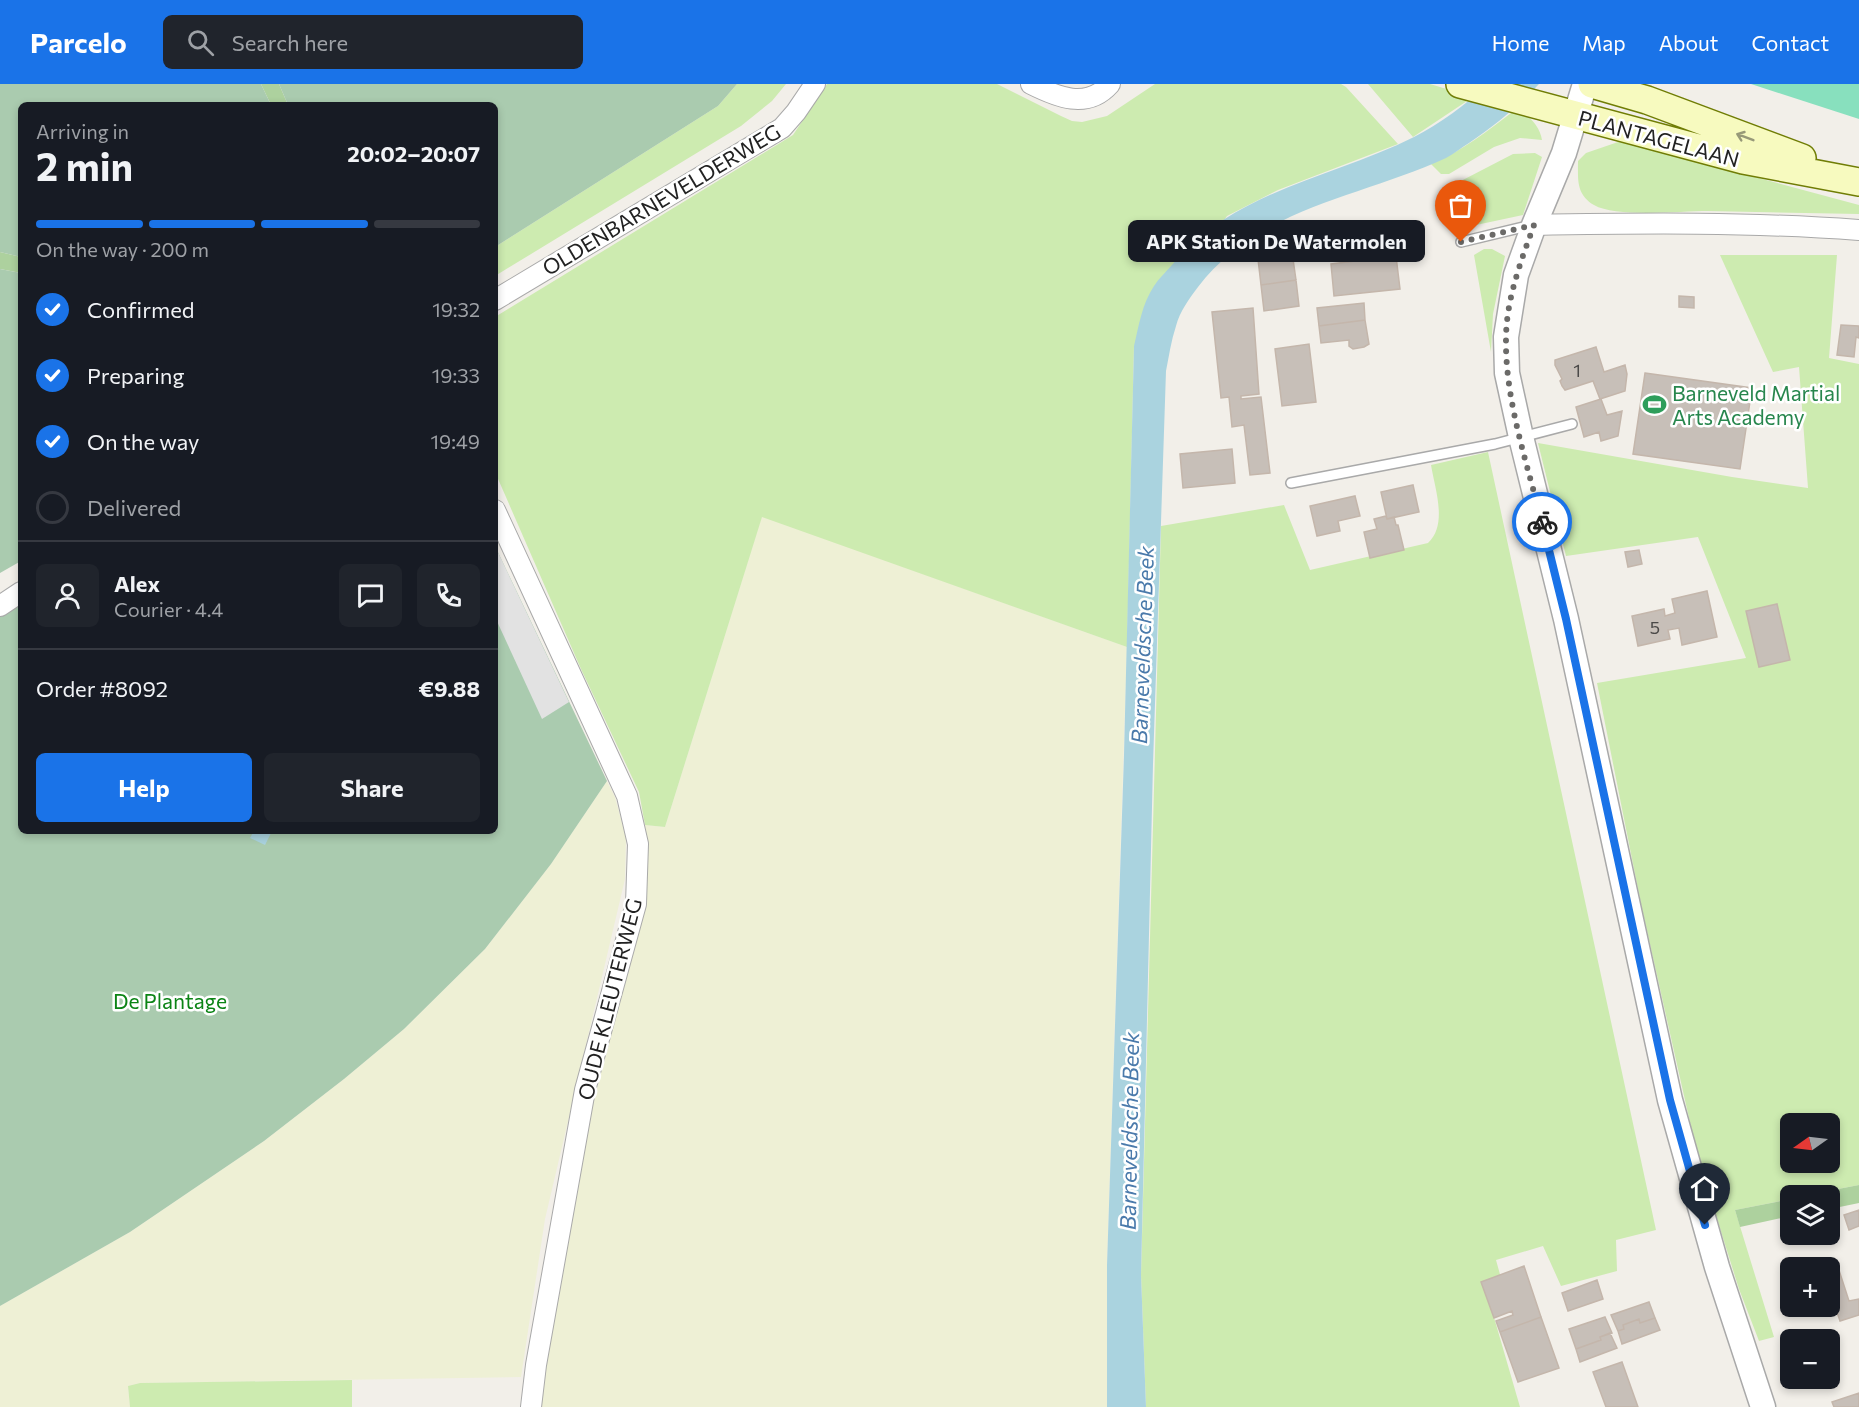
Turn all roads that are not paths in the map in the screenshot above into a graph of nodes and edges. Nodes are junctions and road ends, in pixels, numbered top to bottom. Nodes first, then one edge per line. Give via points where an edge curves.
1 (815, 84) edge
2 (1031, 84) edge
3 (1110, 84) edge
4 (1585, 84) edge
5 (1592, 84) edge
6 (1467, 86) edge
7 (1575, 116) junction
8 (1859, 181) edge
9 (1534, 225) junction
10 (1859, 230) edge
11 (1461, 242) dead end
12 (498, 298) edge
13 (1572, 424) dead end
14 (1521, 437) junction
15 (1291, 483) dead end
16 (498, 516) edge
17 (18, 594) edge
18 (0, 606) edge
19 (531, 1407) edge
20 (1763, 1407) edge

1 - 12 street, OLDENBARNEVELDERWEG via 782,128
2 - 3 street via 1071,100 1095,96
4 - 7 street
8 -> 5 main road, PLANTAGELAAN via 1647,100
6 - 7 main road, PLANTAGELAAN
7 - 8 main road, PLANTAGELAAN via 1743,160
7 - 9 street
9 - 10 street via 1803,226
9 - 11 lane
9 - 14 street via 1516,275 1506,337 1507,373
13 - 14 lane
14 - 15 lane
14 - 20 street via 1566,619 1670,1100 1717,1267
16 - 19 street, OUDE KLEUTERWEG via 627,796 638,844 636,904 585,1090
17 - 18 street

